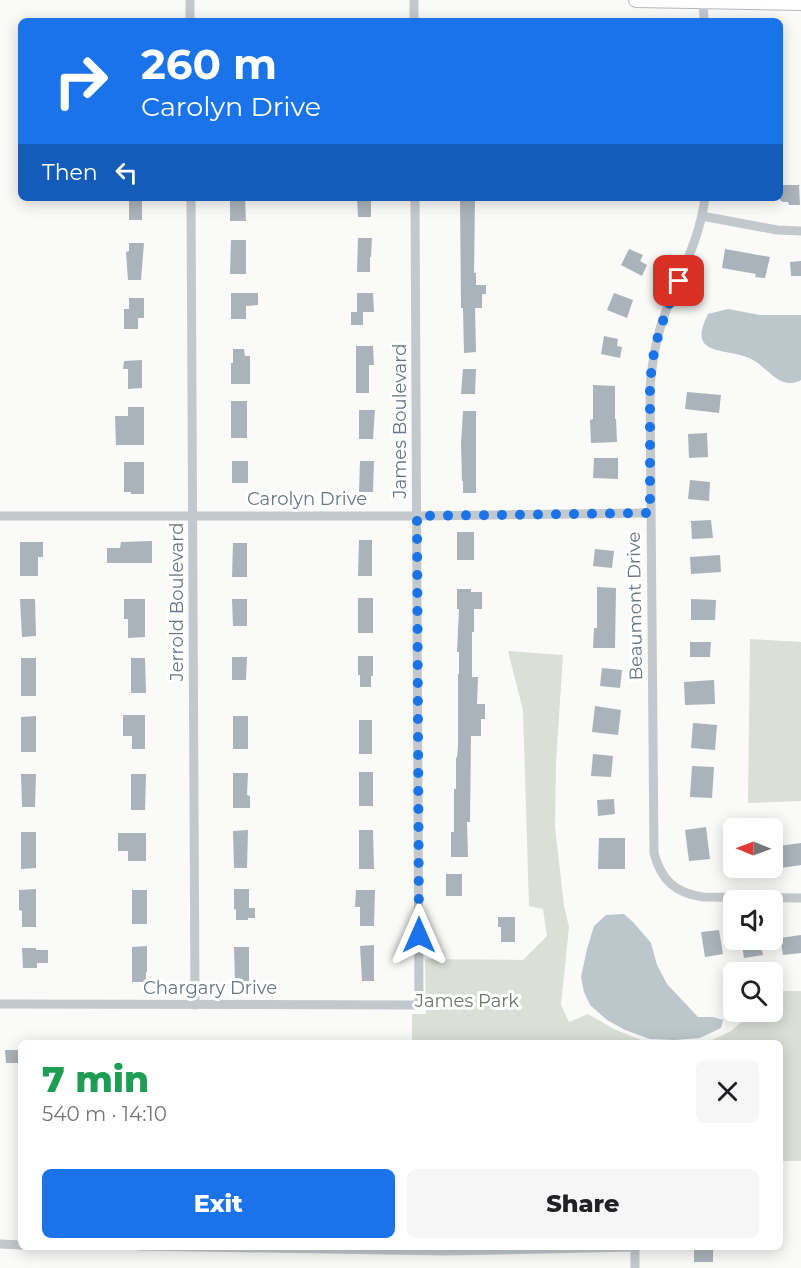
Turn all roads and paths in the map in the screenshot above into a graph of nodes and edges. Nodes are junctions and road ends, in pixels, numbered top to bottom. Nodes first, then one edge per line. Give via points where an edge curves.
1 (190, 0) edge
2 (414, 0) edge
3 (636, 0) edge
4 (703, 1) edge
5 (801, 3) edge
6 (190, 18) edge
7 (414, 18) edge
8 (704, 18) edge
9 (191, 201) edge
10 (415, 201) edge
11 (704, 201) edge
12 (702, 216) junction
13 (801, 231) edge
14 (650, 513) junction
15 (0, 516) edge
16 (193, 516) junction
17 (417, 516) junction
18 (801, 898) edge
19 (0, 1004) edge
20 (195, 1005) junction
21 (419, 1005) joint
22 (0, 1244) edge
23 (18, 1245) edge
24 (385, 1250) edge
25 (493, 1250) edge
26 (635, 1250) edge
27 (635, 1268) edge

1 - 6 street
2 - 7 street
3 - 4 street
4 - 5 street
4 - 8 street
9 - 16 street, Jerrold Boulevard
10 - 17 street, James Boulevard
11 - 12 street, Beaumont Drive
12 - 13 street
12 - 14 street, Beaumont Drive via 652,362
14 - 17 street, Carolyn Drive
14 - 18 street, Beaumont Drive via 657,864 670,883 691,895
15 - 16 street, Carolyn Drive
16 - 17 street, Carolyn Drive
16 - 20 street, Jerrold Boulevard
17 - 21 street, James Boulevard
19 - 20 street, Chargary Drive
20 - 21 street, Chargary Drive
22 - 23 street
24 - 25 street
26 - 27 street

